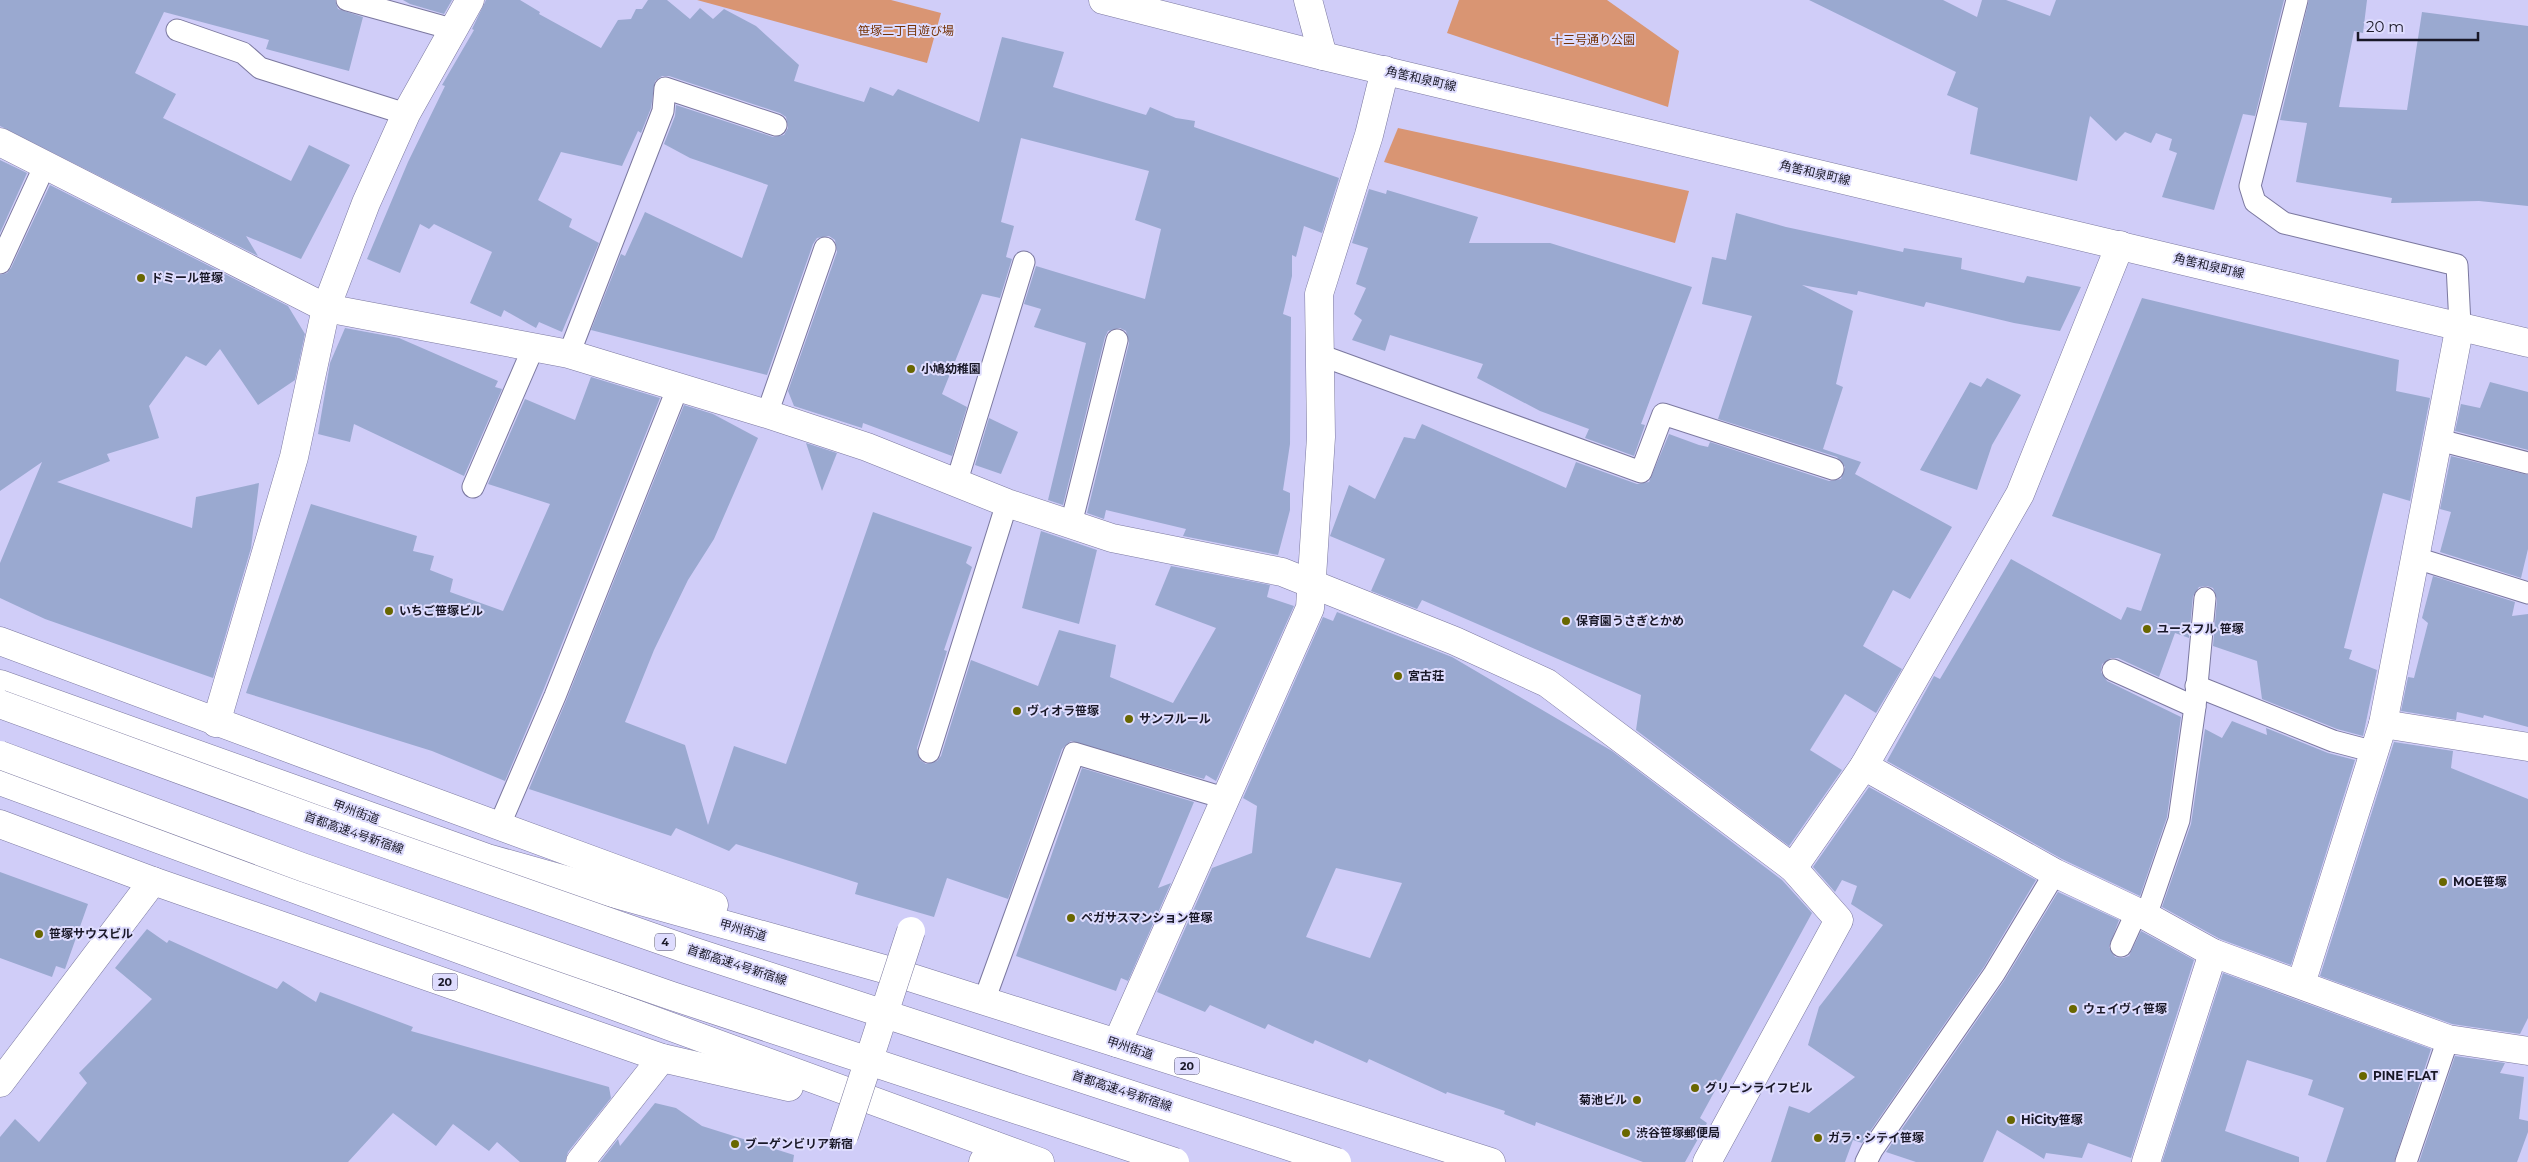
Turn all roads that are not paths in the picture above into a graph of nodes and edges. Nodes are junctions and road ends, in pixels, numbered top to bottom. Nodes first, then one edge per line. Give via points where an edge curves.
1 (347, 0) edge
2 (470, 0) edge
3 (1103, 0) edge
4 (1308, 0) edge
5 (2297, 0) edge
6 (452, 29) junction
7 (177, 30) dead end
8 (1323, 56) junction
9 (1385, 70) junction
10 (406, 114) junction
11 (776, 125) dead end
12 (0, 142) edge
13 (45, 166) junction
14 (2120, 245) junction
15 (825, 248) dead end
16 (1024, 262) dead end
17 (0, 263) edge
18 (326, 308) junction
19 (2460, 325) junction
20 (1116, 340) dead end
21 (2528, 343) edge
22 (534, 346) junction
23 (569, 354) junction
24 (1320, 356) junction
25 (678, 387) junction
26 (768, 414) junction
27 (2439, 440) junction
28 (2528, 462) edge
29 (1833, 469) dead end
30 (956, 484) junction
31 (472, 487) dead end
32 (1007, 503) junction
33 (1071, 524) junction
34 (2416, 558) junction
35 (1313, 584) junction
36 (2528, 593) edge
37 (2206, 598) dead end
38 (0, 641) edge
39 (2113, 670) dead end
40 (0, 684) edge
41 (2196, 686) junction
42 (0, 704) edge
43 (2195, 707) junction
44 (216, 723) junction
45 (2383, 724) junction
46 (2528, 747) edge
47 (929, 752) dead end
48 (2375, 752) junction
49 (0, 755) edge
50 (1864, 766) junction
51 (0, 781) edge
52 (1224, 798) junction
53 (0, 824) edge
54 (500, 824) junction
55 (1793, 868) junction
56 (2055, 873) junction
57 (154, 881) junction
58 (2141, 914) junction
59 (912, 931) dead end
60 (2121, 946) dead end
61 (2213, 953) junction
62 (884, 969) junction
63 (2301, 984) junction
64 (984, 1001) junction
65 (2448, 1039) junction
66 (1117, 1043) junction
67 (2528, 1050) edge
68 (662, 1058) junction
69 (5, 1068) edge
70 (898, 1112) junction
71 (844, 1136) dead end
72 (988, 1154) edge
73 (580, 1162) edge
74 (1040, 1162) edge
75 (1176, 1162) edge
76 (1337, 1162) edge
77 (1491, 1162) edge
78 (1707, 1162) edge
79 (1866, 1162) edge
80 (2146, 1162) edge
81 (2406, 1162) edge

1 - 6 lane
2 - 6 main road
3 - 8 main road, 角筈和泉町線
4 - 8 main road
5 - 19 lane via 2250,186 2255,202 2284,223 2457,266
6 - 10 main road
7 - 10 lane via 243,53 260,68
8 - 9 main road, 角筈和泉町線
9 - 14 main road, 角筈和泉町線
9 - 24 main road via 1369,135 1319,294
10 - 18 main road via 366,204
11 - 23 lane via 665,88 663,111
12 - 13 main road
13 - 17 lane
13 - 18 main road
14 - 19 main road, 角筈和泉町線
14 - 50 main road via 2020,494
15 - 26 lane
16 - 30 lane
18 - 22 main road
18 - 44 main road via 294,457
19 - 21 main road, 角筈和泉町線
19 - 27 main road
20 - 33 lane
22 - 23 main road
22 - 31 lane
23 - 25 main road
24 - 29 lane via 1641,472 1663,414
24 - 35 main road via 1321,437
25 - 26 main road
25 - 54 lane via 555,696
26 - 30 main road via 867,447
27 - 28 lane
27 - 34 main road
30 - 32 main road
32 - 33 main road
32 - 47 lane
33 - 35 main road via 1112,538 1282,572
34 - 36 lane
34 - 45 main road
35 - 52 main road via 1310,608
35 - 55 main road via 1455,640 1547,683
37 - 41 lane
38 - 44 main road
39 - 43 lane
40 - 62 main road, 甲州街道 / 20 via 487,858
41 - 43 lane
41 - 48 lane via 2333,741
42 - 76 main road, 首都高速4号新宿線 / 4, bridge via 689,950
43 - 58 lane via 2178,820
44 - 54 main road
45 - 46 main road
45 - 48 main road
48 - 63 main road
49 - 75 main road, bridge via 302,867 672,996
50 - 55 main road
50 - 56 main road
51 - 70 main road, 20
52 - 64 lane via 1074,752
52 - 66 main road
53 - 57 main road, 20
54 - 62 main road
55 - 78 main road via 1839,920
56 - 58 main road
56 - 79 lane via 1994,974
57 - 68 main road, 20
57 - 69 main road
58 - 60 lane
58 - 61 main road
59 - 71 main road, bridge
61 - 63 main road
61 - 80 main road
62 - 64 main road, 甲州街道 / 20
63 - 65 main road
64 - 66 main road, 甲州街道 / 20
65 - 67 main road
65 - 81 lane
66 - 77 main road, 甲州街道 / 20
68 - 70 main road, 20
68 - 73 main road
70 - 72 main road, 20
72 - 74 main road, 20

